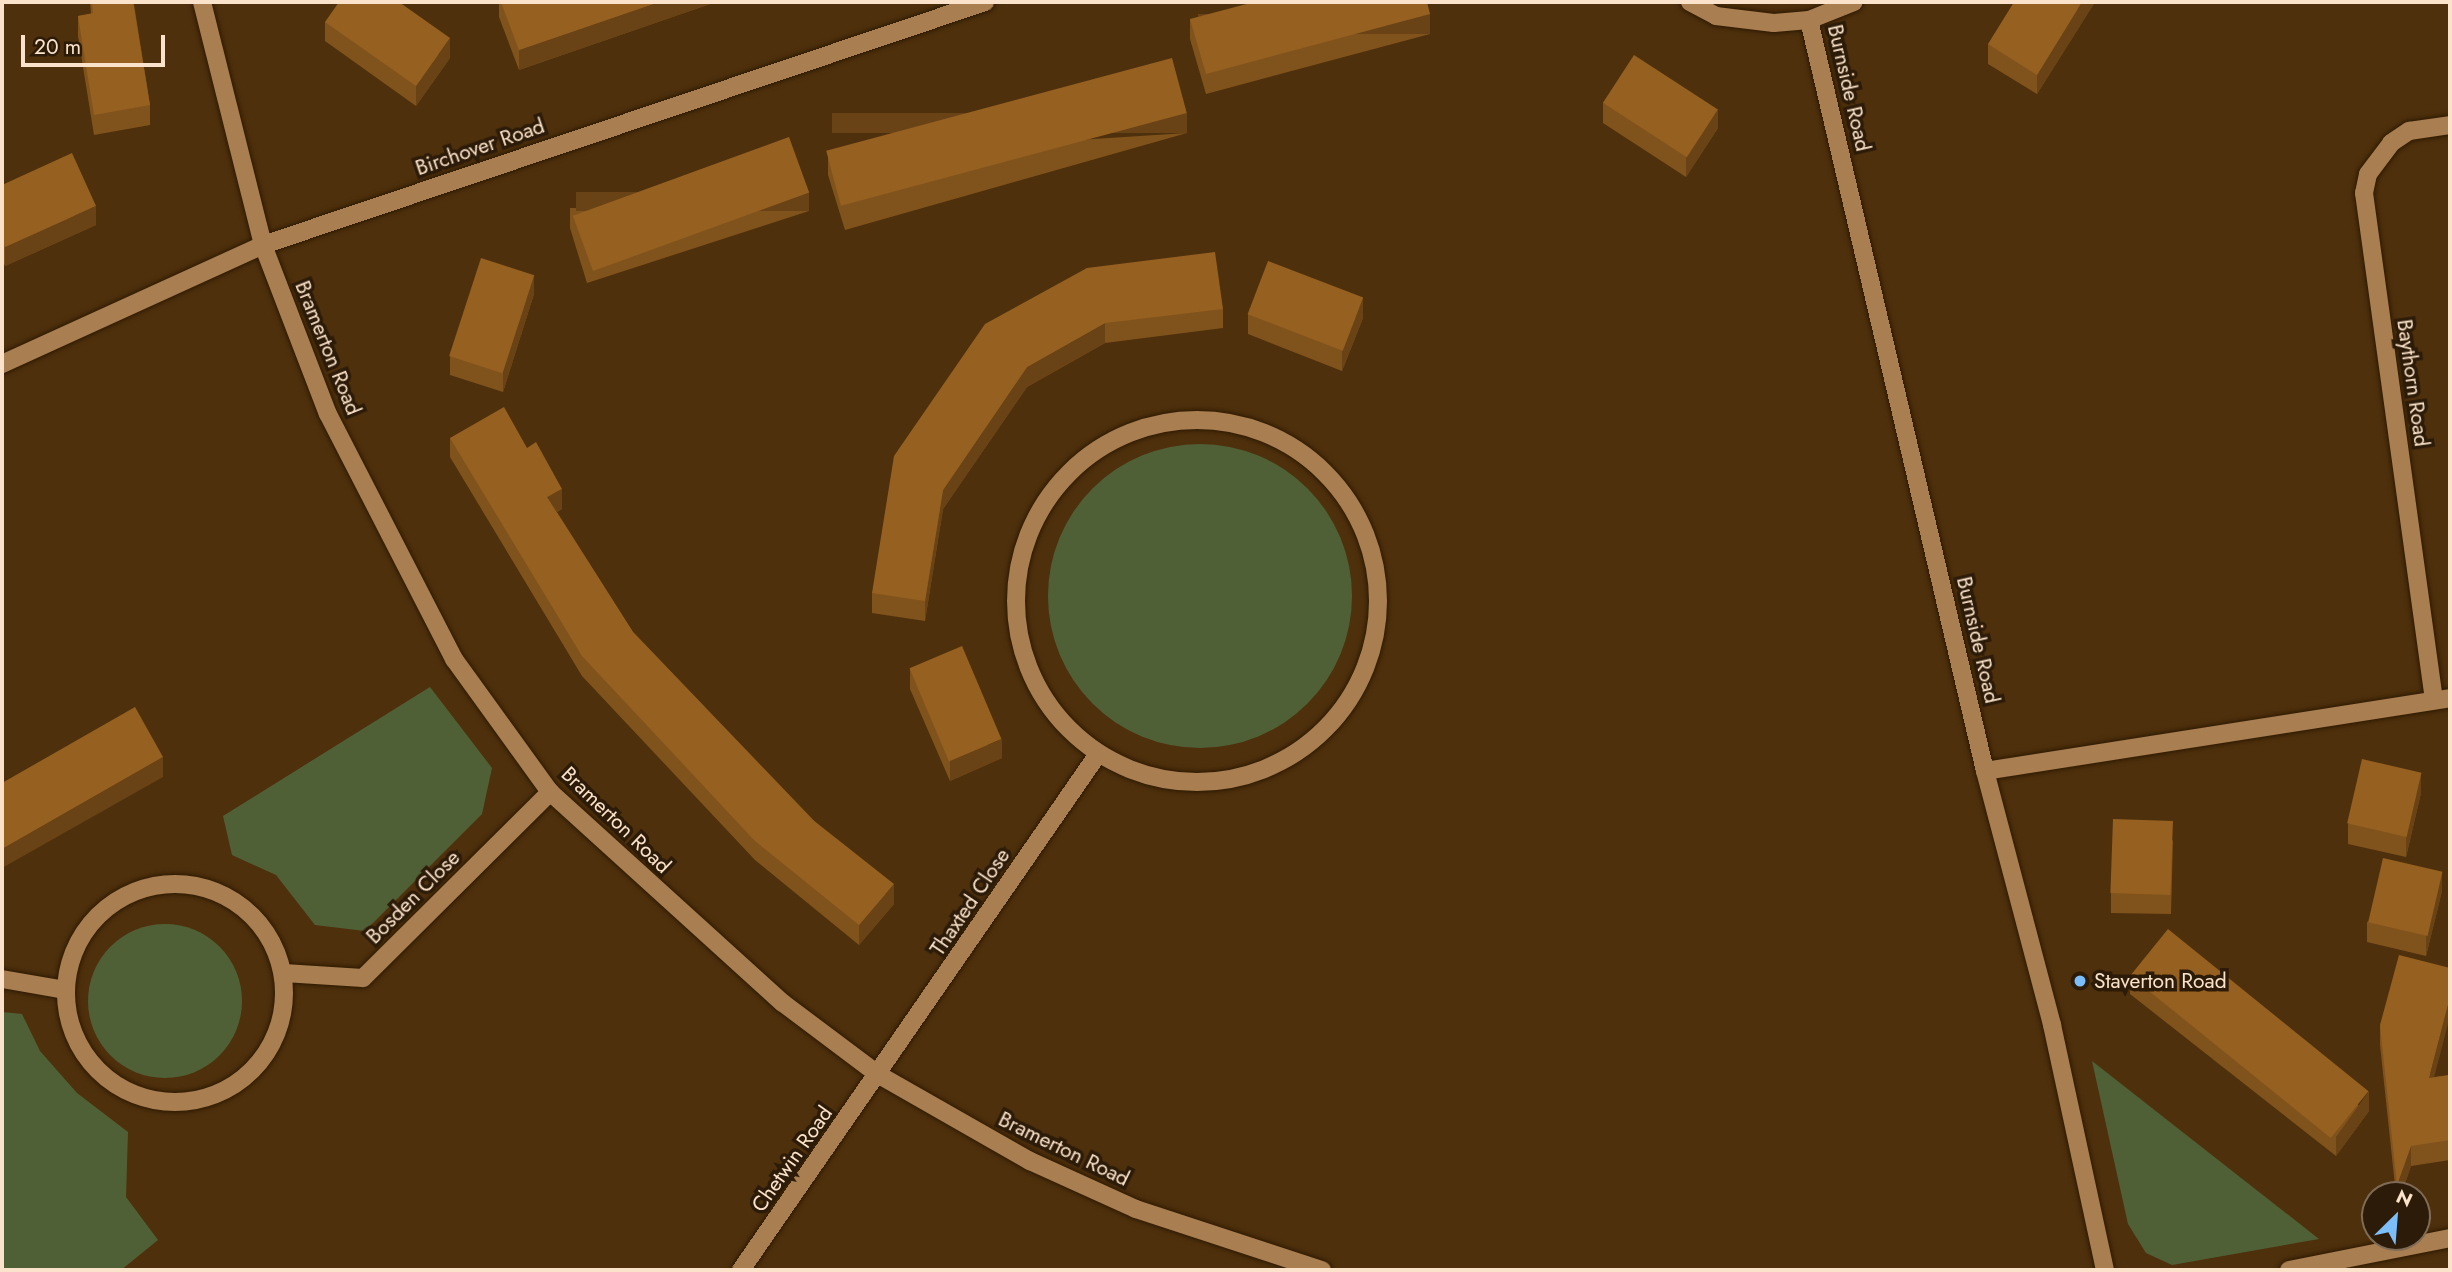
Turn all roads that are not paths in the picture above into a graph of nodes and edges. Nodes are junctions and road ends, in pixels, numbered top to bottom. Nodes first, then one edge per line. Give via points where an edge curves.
1 (202, 2) edge
2 (985, 2) edge
3 (1690, 2) edge
4 (1854, 2) edge
5 (1809, 20) junction
6 (2450, 125) edge
7 (263, 245) junction
8 (2, 364) edge
9 (2442, 699) edge
10 (1098, 754) junction
11 (1985, 771) junction
12 (550, 792) junction
13 (284, 972) junction
14 (2, 979) edge
15 (66, 990) junction
16 (880, 1074) junction
17 (2450, 1238) edge
18 (741, 1270) edge
19 (1322, 1270) edge
20 (2105, 1270) edge
21 (2289, 1270) edge

1 - 7 street, Bramerton Road
2 - 7 street, Birchover Road
3 - 5 street via 1716,16
4 - 5 street
5 - 11 street, Burnside Road
6 - 9 street, Baythorn Road via 2409,131 2390,143 2368,174 2364,193
7 - 8 street, Birchover Road
7 - 12 street, Bramerton Road via 328,414 414,589 454,659
9 - 11 street
10 - 10 street via 1157,779 1220,782 1281,763 1331,724 1366,671 1378,624 1375,560 1350,502 1307,455 1251,426 1187,419 1113,438 1062,476 1028,529 1015,604 1022,654 1051,711
10 - 16 street, Thaxted Close
11 - 20 street, Burnside Road via 2052,1025
12 - 13 street, Bosden Close via 363,978
12 - 16 street, Bramerton Road via 783,1003
13 - 15 street via 255,917 237,901 190,884 138,889 112,903 75,949
13 - 15 street via 279,1029 256,1068 218,1094 177,1103 135,1095 107,1079 76,1040
14 - 15 street
16 - 18 street, Chetwin Road
16 - 19 street, Bramerton Road via 1030,1161 1136,1209
17 - 21 street

